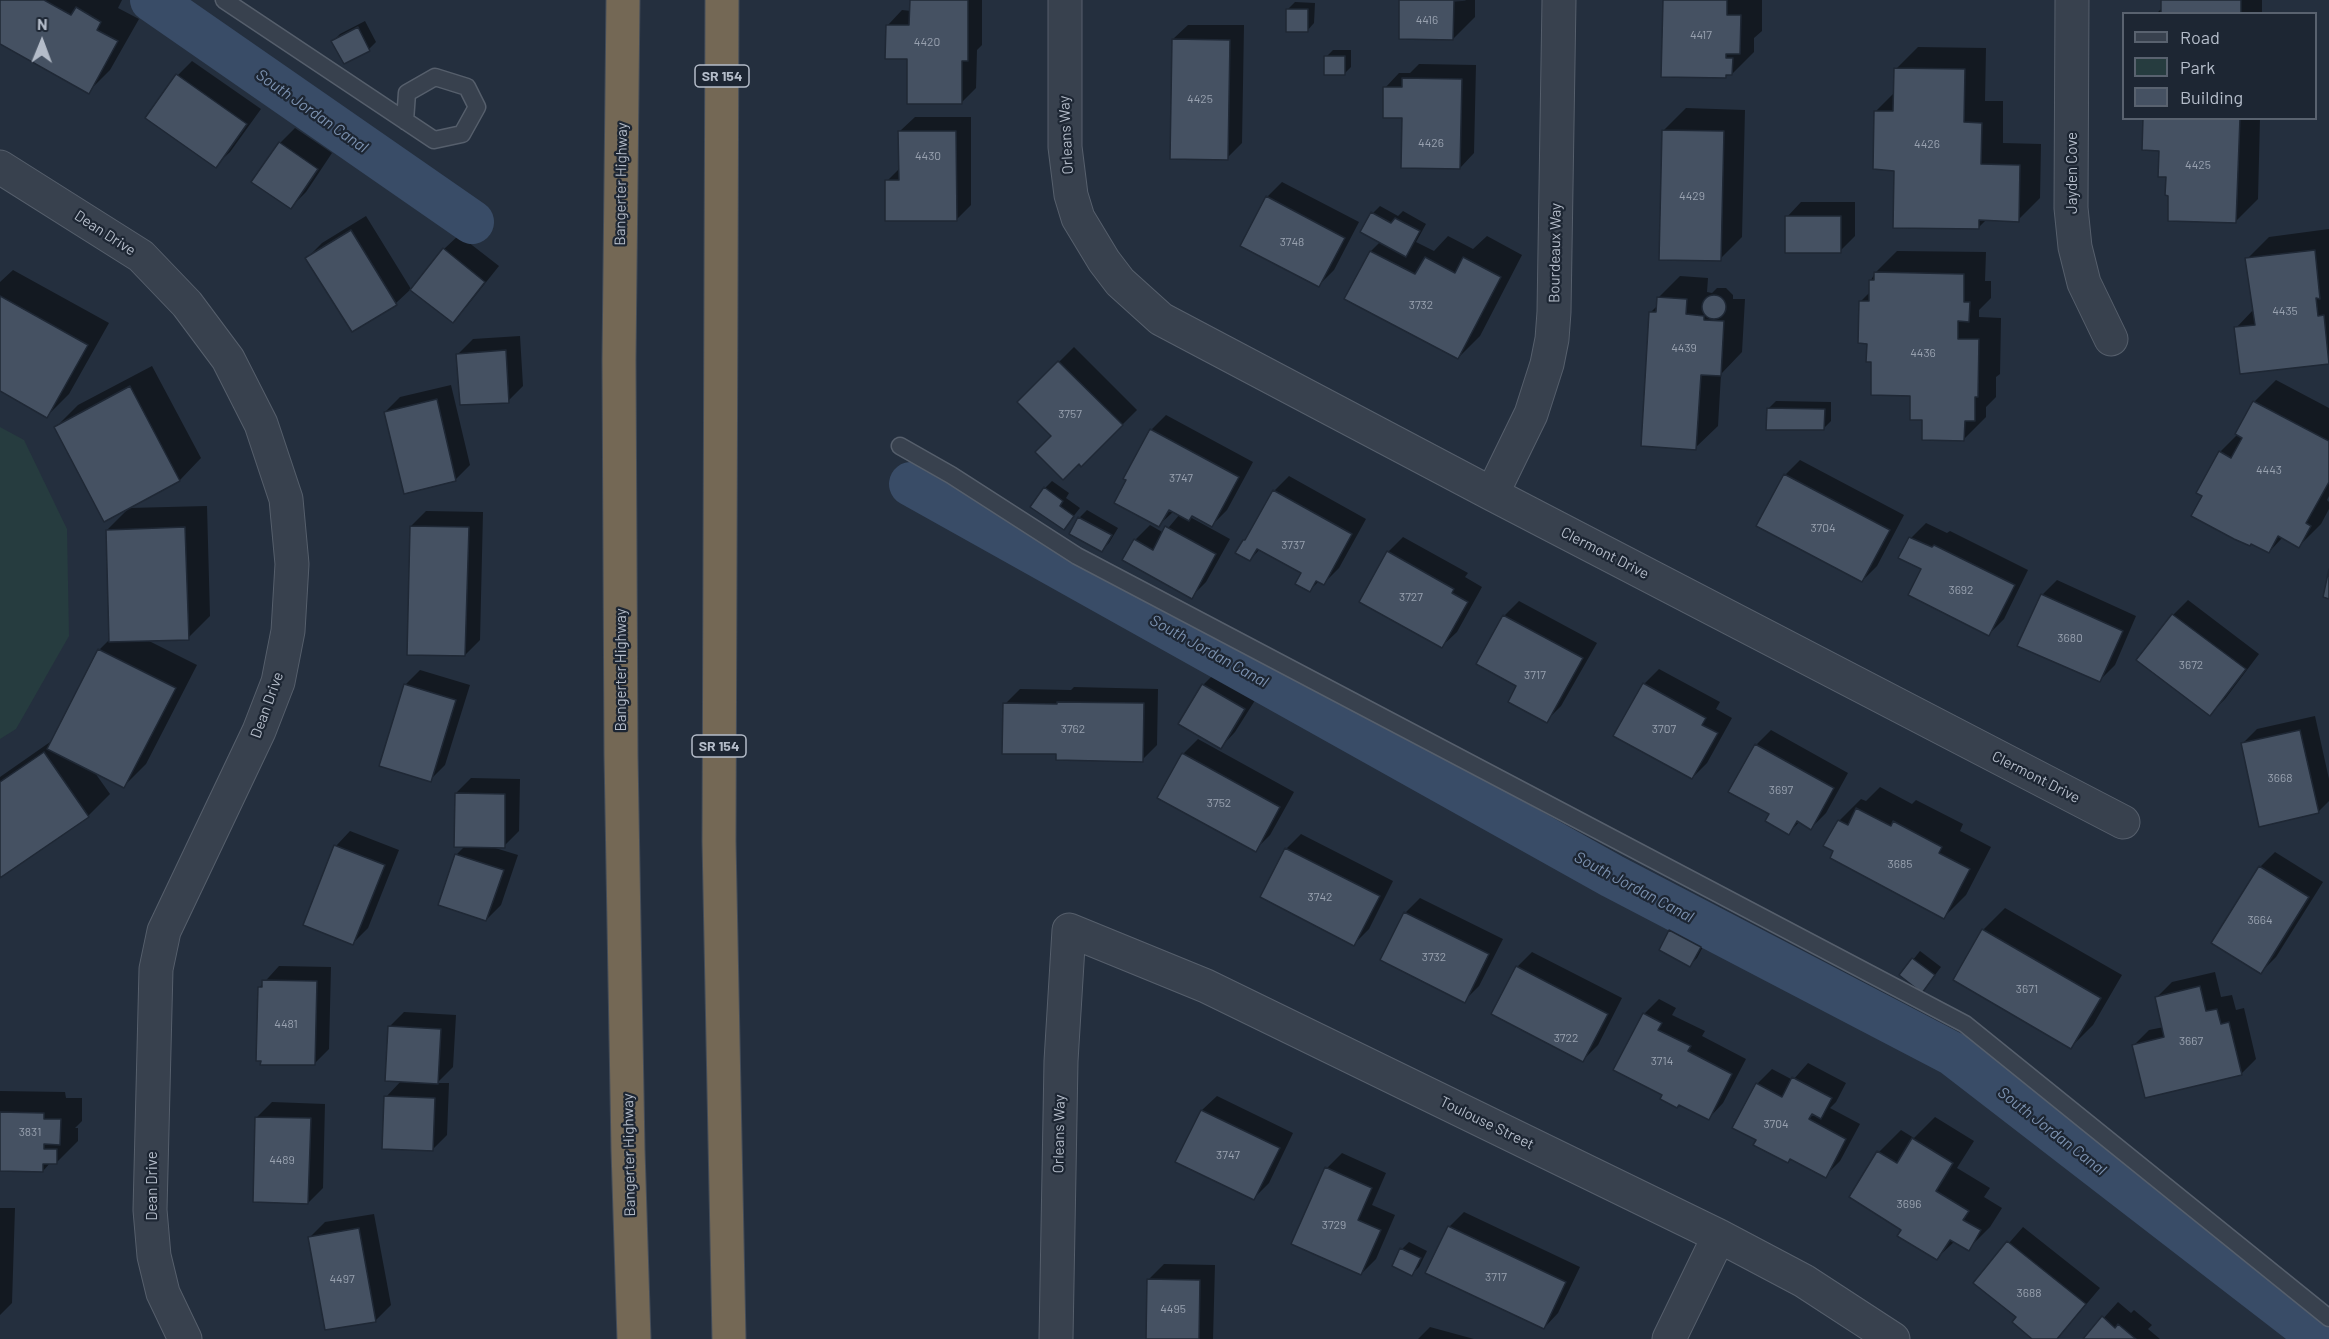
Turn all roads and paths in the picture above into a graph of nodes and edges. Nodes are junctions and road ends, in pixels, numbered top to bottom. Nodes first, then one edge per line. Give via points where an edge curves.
1 (224, 0) edge
2 (623, 0) edge
3 (722, 0) edge
4 (1065, 0) edge
5 (1559, 0) edge
6 (2072, 0) edge
7 (405, 121) junction
8 (0, 167) edge
9 (1104, 261) joint
10 (2111, 339) dead end
11 (900, 446) dead end
12 (1492, 494) junction
13 (2123, 822) dead end
14 (1069, 930) joint
15 (1719, 1236) junction
16 (2329, 1318) edge
17 (185, 1339) edge
18 (634, 1339) edge
19 (729, 1339) edge
20 (1056, 1339) edge
21 (1669, 1339) edge
22 (1893, 1339) edge

1 - 7 lane
2 - 18 highway, Bangerter Highway via 619,360 621,743
3 - 19 highway, SR 154 via 719,841
4 - 9 street, Orleans Way via 1066,172 1078,218
5 - 12 street, Bourdeaux Way via 1552,339 1541,389
6 - 10 street, Jayden Cove via 2071,208 2075,247 2084,283
7 - 7 lane via 434,140 462,134 477,107 467,87 435,77 407,93
8 - 17 street, Dean Drive via 141,256 187,304 228,359 252,405 286,499 292,564 288,631 278,682 259,731 164,931 156,969 150,1210 154,1256 163,1293
9 - 12 street, Clermont Drive via 1120,282 1161,319
11 - 16 lane via 1077,556 1965,1024
12 - 13 street, Clermont Drive
14 - 15 street, Toulouse Street via 1206,986
14 - 20 street, Orleans Way via 1060,1061
15 - 21 street
15 - 22 street, Toulouse Street via 1804,1281

